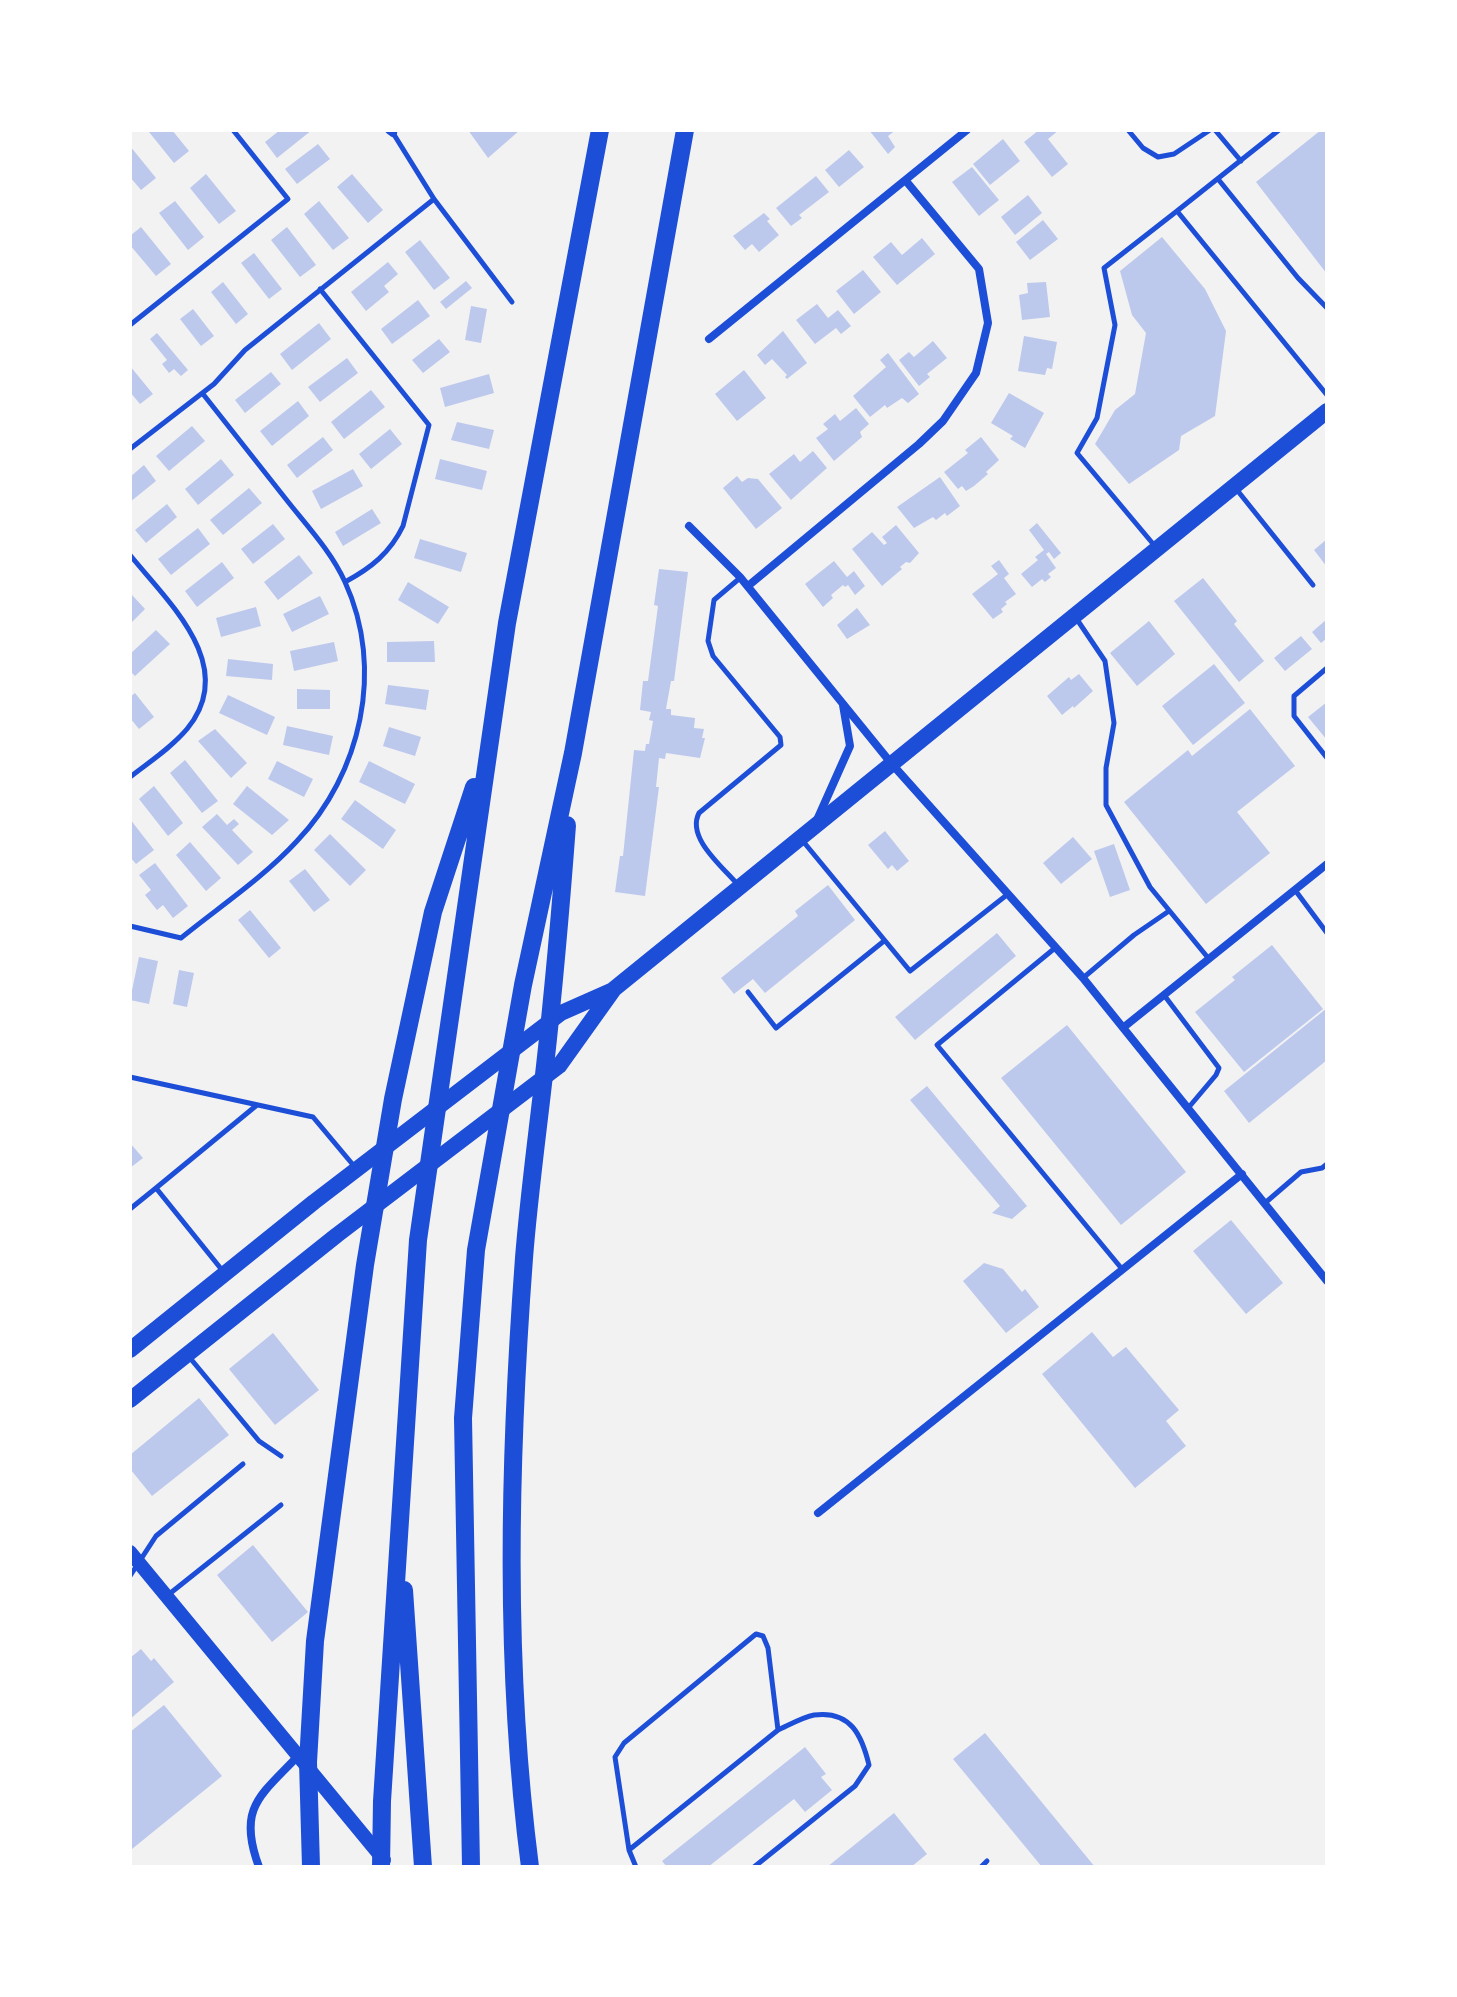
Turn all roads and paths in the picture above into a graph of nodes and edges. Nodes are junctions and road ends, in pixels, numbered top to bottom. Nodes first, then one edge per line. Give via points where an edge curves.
1 (233, 130) edge
2 (600, 130) edge
3 (685, 130) edge
4 (1128, 130) edge
5 (1212, 130) edge
6 (1279, 130) edge
7 (964, 131) edge
8 (391, 132) edge
9 (1241, 161) junction
10 (1218, 179) junction
11 (906, 181) junction
12 (434, 199) junction
13 (1177, 211) junction
14 (320, 289) junction
15 (512, 302) dead end
16 (1327, 308) edge
17 (130, 325) edge
18 (709, 339) dead end
19 (203, 394) junction
20 (1327, 395) edge
21 (1327, 411) edge
22 (130, 449) edge
23 (1234, 486) junction
24 (689, 526) dead end
25 (1157, 548) junction
26 (130, 555) edge
27 (740, 577) junction
28 (345, 582) junction
29 (1313, 585) dead end
30 (748, 586) junction
31 (1074, 615) junction
32 (1327, 668) edge
33 (843, 704) junction
34 (490, 735) junction
35 (573, 753) junction
36 (1327, 758) edge
37 (891, 763) junction
38 (130, 777) edge
39 (814, 827) junction
40 (800, 838) junction
41 (1327, 864) edge
42 (739, 887) junction
43 (1295, 890) junction
44 (1008, 894) junction
45 (1169, 911) junction
46 (130, 926) edge
47 (1327, 933) edge
48 (884, 941) junction
49 (1055, 948) junction
50 (1209, 959) junction
51 (1083, 978) junction
52 (614, 989) junction
53 (748, 992) dead end
54 (1164, 995) junction
55 (1124, 1027) junction
56 (130, 1077) edge
57 (257, 1105) junction
58 (1189, 1107) junction
59 (1325, 1169) edge
60 (357, 1170) junction
61 (1242, 1174) junction
62 (156, 1188) junction
63 (1265, 1203) junction
64 (130, 1209) edge
65 (1122, 1269) junction
66 (225, 1274) junction
67 (1327, 1281) edge
68 (130, 1350) edge
69 (187, 1355) junction
70 (130, 1400) edge
71 (281, 1456) dead end
72 (243, 1464) dead end
73 (281, 1505) dead end
74 (818, 1513) dead end
75 (399, 1515) junction
76 (130, 1552) edge
77 (135, 1570) edge
78 (167, 1596) junction
79 (778, 1730) junction
80 (298, 1756) junction
81 (629, 1850) junction
82 (987, 1861) dead end
83 (259, 1867) edge
84 (311, 1867) edge
85 (381, 1867) edge
86 (390, 1867) edge
87 (423, 1867) edge
88 (471, 1867) edge
89 (530, 1867) edge
90 (636, 1867) edge
91 (754, 1867) edge
92 (981, 1867) edge

1 - 17 lane via 288,199
2 - 34 highway
3 - 35 highway
4 - 5 lane via 1158,157 1174,154
5 - 9 lane
6 - 9 lane
7 - 11 street
8 - 12 lane
9 - 10 lane
10 - 13 lane
10 - 16 lane
11 - 18 street
11 - 30 street via 979,269 988,323 976,373 943,421 919,444
12 - 14 lane
12 - 15 lane
13 - 20 lane
13 - 25 lane via 1104,268 1115,325 1097,418 1077,453
14 - 19 lane via 239,356
14 - 28 lane via 429,425 397,539 379,560
19 - 22 lane
19 - 28 lane
21 - 23 main road
23 - 25 main road
23 - 29 lane
24 - 27 street
25 - 31 main road
26 - 38 lane via 196,641 207,683 198,713 186,730
27 - 30 street
27 - 42 lane via 714,600 708,641 713,656 780,737 781,745 696,820 698,837
28 - 46 lane via 362,647 363,704 347,767 331,798 275,863 181,938
30 - 33 street
31 - 37 main road
31 - 45 lane via 1105,661 1114,723 1106,805 1150,887
32 - 36 lane via 1294,696 1294,716
33 - 37 street
33 - 39 street via 850,746
34 - 75 highway via 418,1240
34 - 84 highway via 433,912 367,1251 319,1603 309,1721
35 - 88 highway via 523,985 476,1250 463,1418
35 - 89 highway via 525,1255 511,1479 514,1658
37 - 39 main road
37 - 44 street
39 - 40 main road
40 - 42 main road
40 - 48 lane
41 - 43 street
42 - 52 main road
43 - 47 lane
43 - 50 street
44 - 48 lane via 910,971
44 - 49 street
45 - 50 lane
45 - 51 lane
48 - 53 lane via 776,1028
49 - 51 street
49 - 65 lane via 937,1045
50 - 54 street
51 - 55 street
52 - 60 main road via 561,1013
52 - 69 main road via 559,1066
54 - 55 street
54 - 58 lane via 1219,1068
55 - 58 street
56 - 57 lane
57 - 60 lane via 313,1117
57 - 62 lane
58 - 61 street
59 - 63 lane via 1301,1172
60 - 66 main road
61 - 63 street
61 - 65 street
62 - 64 lane
62 - 66 lane
63 - 67 street
65 - 74 street
66 - 68 main road
69 - 70 main road
69 - 71 lane via 259,1441
72 - 77 lane via 156,1536
73 - 78 lane
75 - 85 highway
75 - 87 highway
76 - 77 main road
77 - 78 main road
78 - 80 main road
79 - 81 lane
79 - 81 lane via 768,1648 763,1636 756,1634 624,1743 615,1757
79 - 91 lane via 814,1715 832,1716 853,1725 864,1740 869,1765 855,1786
80 - 83 street via 254,1805 249,1834
80 - 86 main road
81 - 90 lane
82 - 92 lane

